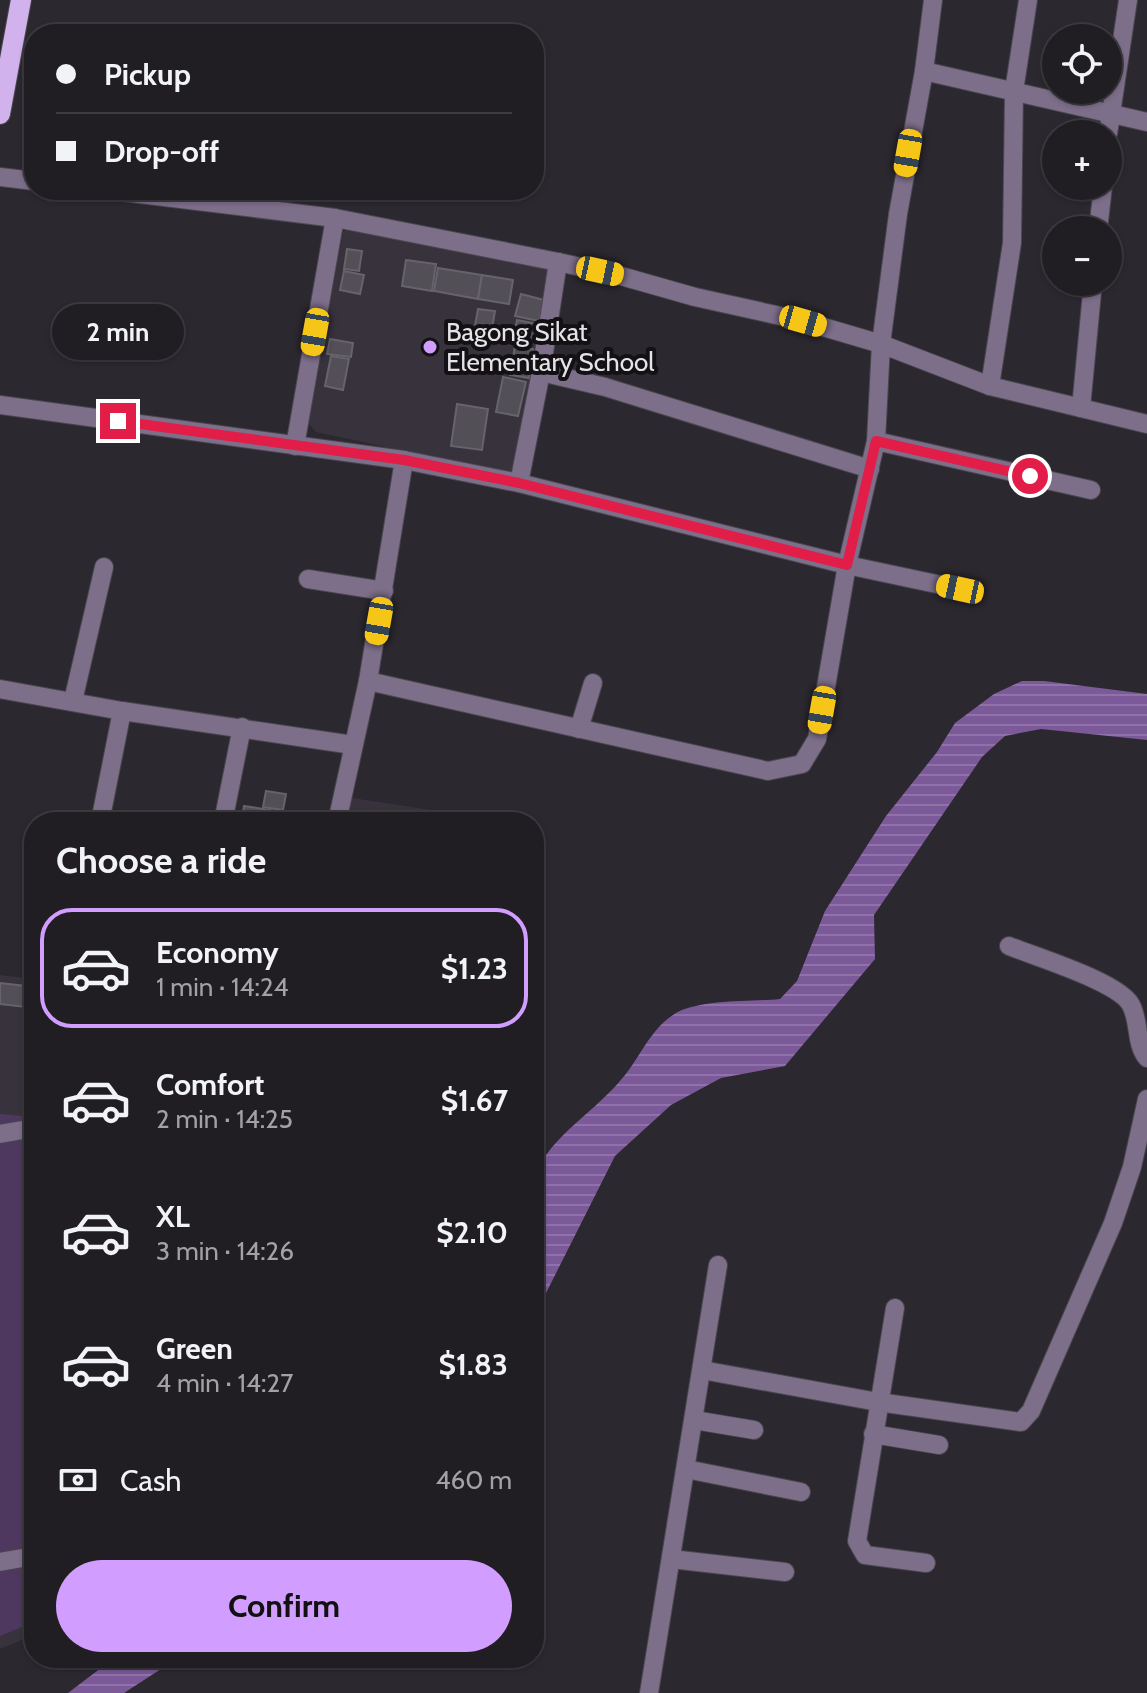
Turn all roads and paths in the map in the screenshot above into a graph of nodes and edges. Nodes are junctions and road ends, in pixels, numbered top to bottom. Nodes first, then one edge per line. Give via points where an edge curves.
1 (21, 0) edge
2 (933, 0) edge
3 (1028, 0) edge
4 (1128, 0) edge
5 (5, 59) edge
6 (924, 71) junction
7 (1014, 91) junction
8 (1110, 113) junction
9 (0, 114) edge
10 (1109, 120) edge
11 (1147, 122) edge
12 (0, 177) edge
13 (24, 180) edge
14 (188, 200) edge
15 (335, 218) junction
16 (558, 262) junction
17 (1092, 296) edge
18 (881, 344) junction
19 (541, 372) junction
20 (990, 386) junction
21 (0, 405) edge
22 (1081, 408) junction
23 (1147, 424) edge
24 (876, 441) junction
25 (295, 446) junction
26 (404, 460) junction
27 (870, 469) junction
28 (519, 483) junction
29 (1091, 490) dead end
30 (847, 565) junction
31 (104, 567) dead end
32 (308, 579) dead end
33 (960, 589) dead end
34 (384, 591) junction
35 (368, 681) junction
36 (593, 683) dead end
37 (0, 689) edge
38 (73, 701) junction
39 (122, 711) junction
40 (242, 727) junction
41 (579, 729) junction
42 (353, 745) junction
43 (102, 812) edge
44 (225, 812) edge
45 (339, 812) edge
46 (1009, 946) dead end
47 (1147, 1058) edge
48 (1147, 1099) edge
49 (24, 1130) edge
50 (0, 1134) edge
51 (718, 1265) dead end
52 (895, 1308) dead end
53 (702, 1370) junction
54 (878, 1402) junction
55 (694, 1420) junction
56 (754, 1430) dead end
57 (873, 1434) junction
58 (939, 1445) dead end
59 (686, 1469) junction
60 (801, 1492) dead end
61 (24, 1558) edge
62 (671, 1559) junction
63 (0, 1562) edge
64 (926, 1563) dead end
65 (785, 1572) dead end
66 (649, 1693) edge

1 - 5 main road
2 - 6 street
3 - 7 street
4 - 8 street
5 - 9 main road
6 - 7 street
6 - 18 street
7 - 8 street
7 - 20 street via 1012,243
8 - 10 street
8 - 11 street
12 - 13 street
14 - 15 street
15 - 16 street
15 - 25 street
16 - 18 street
16 - 19 street
17 - 22 street
18 - 20 street
18 - 24 street
19 - 27 street
19 - 28 street
20 - 22 street
21 - 25 street
22 - 23 street
24 - 27 street
24 - 29 street
25 - 26 street
26 - 28 street
26 - 34 street
27 - 30 street
28 - 30 street
30 - 33 street
30 - 41 street via 817,739 802,764 768,771
31 - 38 street
32 - 34 street
34 - 35 street
35 - 41 street
35 - 42 street
36 - 41 street
37 - 38 street
38 - 39 street
39 - 40 street
39 - 43 street
40 - 42 street
40 - 44 street
42 - 45 street
46 - 47 street via 1125,996
48 - 54 street via 1113,1223 1026,1418 1021,1422
49 - 50 street
51 - 53 street
52 - 54 street
53 - 54 street
53 - 55 street
54 - 57 street
55 - 56 street
55 - 59 street
57 - 58 street
57 - 64 street via 857,1541 865,1555
59 - 60 street
59 - 62 street
61 - 63 street
62 - 65 street
62 - 66 street

